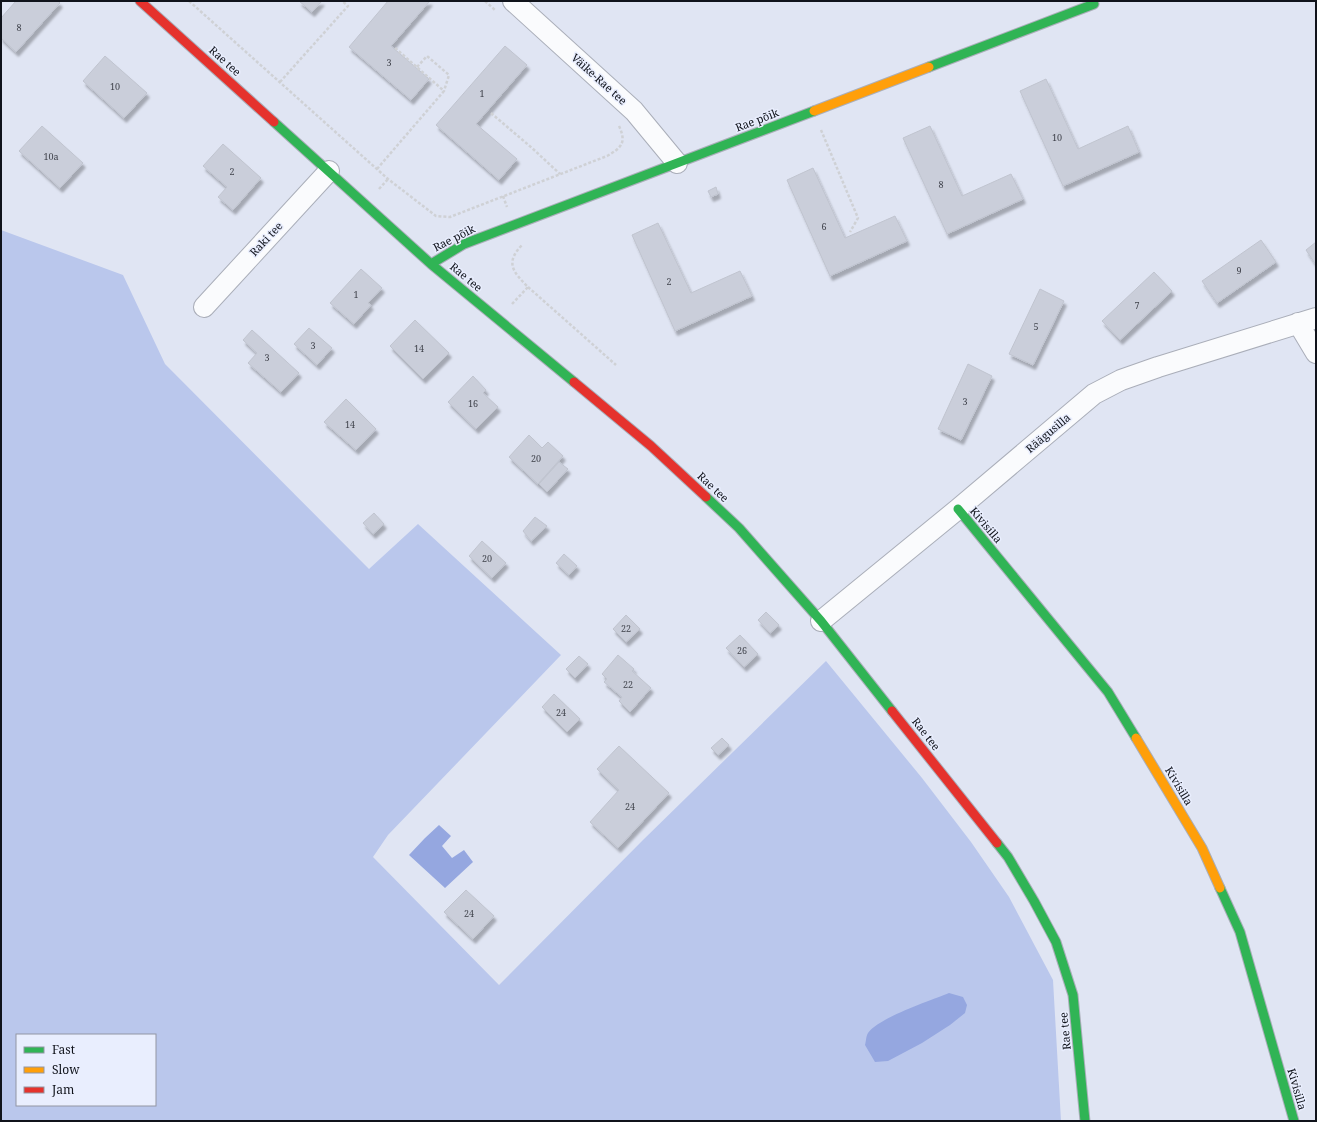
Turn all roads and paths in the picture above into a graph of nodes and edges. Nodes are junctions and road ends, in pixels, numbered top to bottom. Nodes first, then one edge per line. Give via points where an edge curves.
1 (140, 1) edge
2 (189, 1) edge
3 (342, 1) edge
4 (349, 1) edge
5 (485, 1) edge
6 (1094, 4) dead end
7 (348, 6) junction
8 (506, 7) edge
9 (394, 47) dead end
10 (417, 68) junction
11 (280, 82) junction
12 (444, 91) junction
13 (491, 113) dead end
14 (618, 124) dead end
15 (828, 128) dead end
16 (821, 130) junction
17 (814, 133) dead end
18 (677, 163) junction
19 (377, 169) junction
20 (329, 171) junction
21 (560, 174) junction
22 (850, 232) dead end
23 (524, 244) dead end
24 (431, 264) junction
25 (528, 287) junction
26 (204, 307) dead end
27 (498, 320) junction
28 (1307, 321) edge
29 (1316, 353) edge
30 (616, 365) dead end
31 (958, 509) junction
32 (821, 621) junction
33 (1085, 1121) edge
34 (1294, 1121) edge

1 - 20 street, Rae tee
2 - 11 path
3 - 7 path
4 - 7 path
5 - 8 path
6 - 18 street, Rae põik
7 - 11 path
8 - 18 street, Väike-Rae tee via 634,111
9 - 10 path
10 - 12 path
10 - 12 path via 426,56 449,75
11 - 19 path
12 - 19 path
13 - 21 path
14 - 21 path via 623,140 619,149
15 - 16 path
16 - 17 path
16 - 22 path via 858,218
18 - 24 street, Rae põik via 464,244
19 - 21 path via 436,216 450,217
20 - 24 street, Rae tee
20 - 26 street, Raki tee
23 - 25 path via 515,253 513,267 516,275
24 - 27 street, Rae tee
25 - 27 path
25 - 30 path
27 - 32 street, Rae tee via 651,446 739,528
28 - 29 street
28 - 31 street, Räägusilla via 1158,366 1121,380 1094,394
31 - 32 street, Räägusilla
31 - 34 street, Kivisilla via 1108,692 1202,848 1240,932
32 - 33 street, Rae tee via 1008,857 1056,942 1074,995

